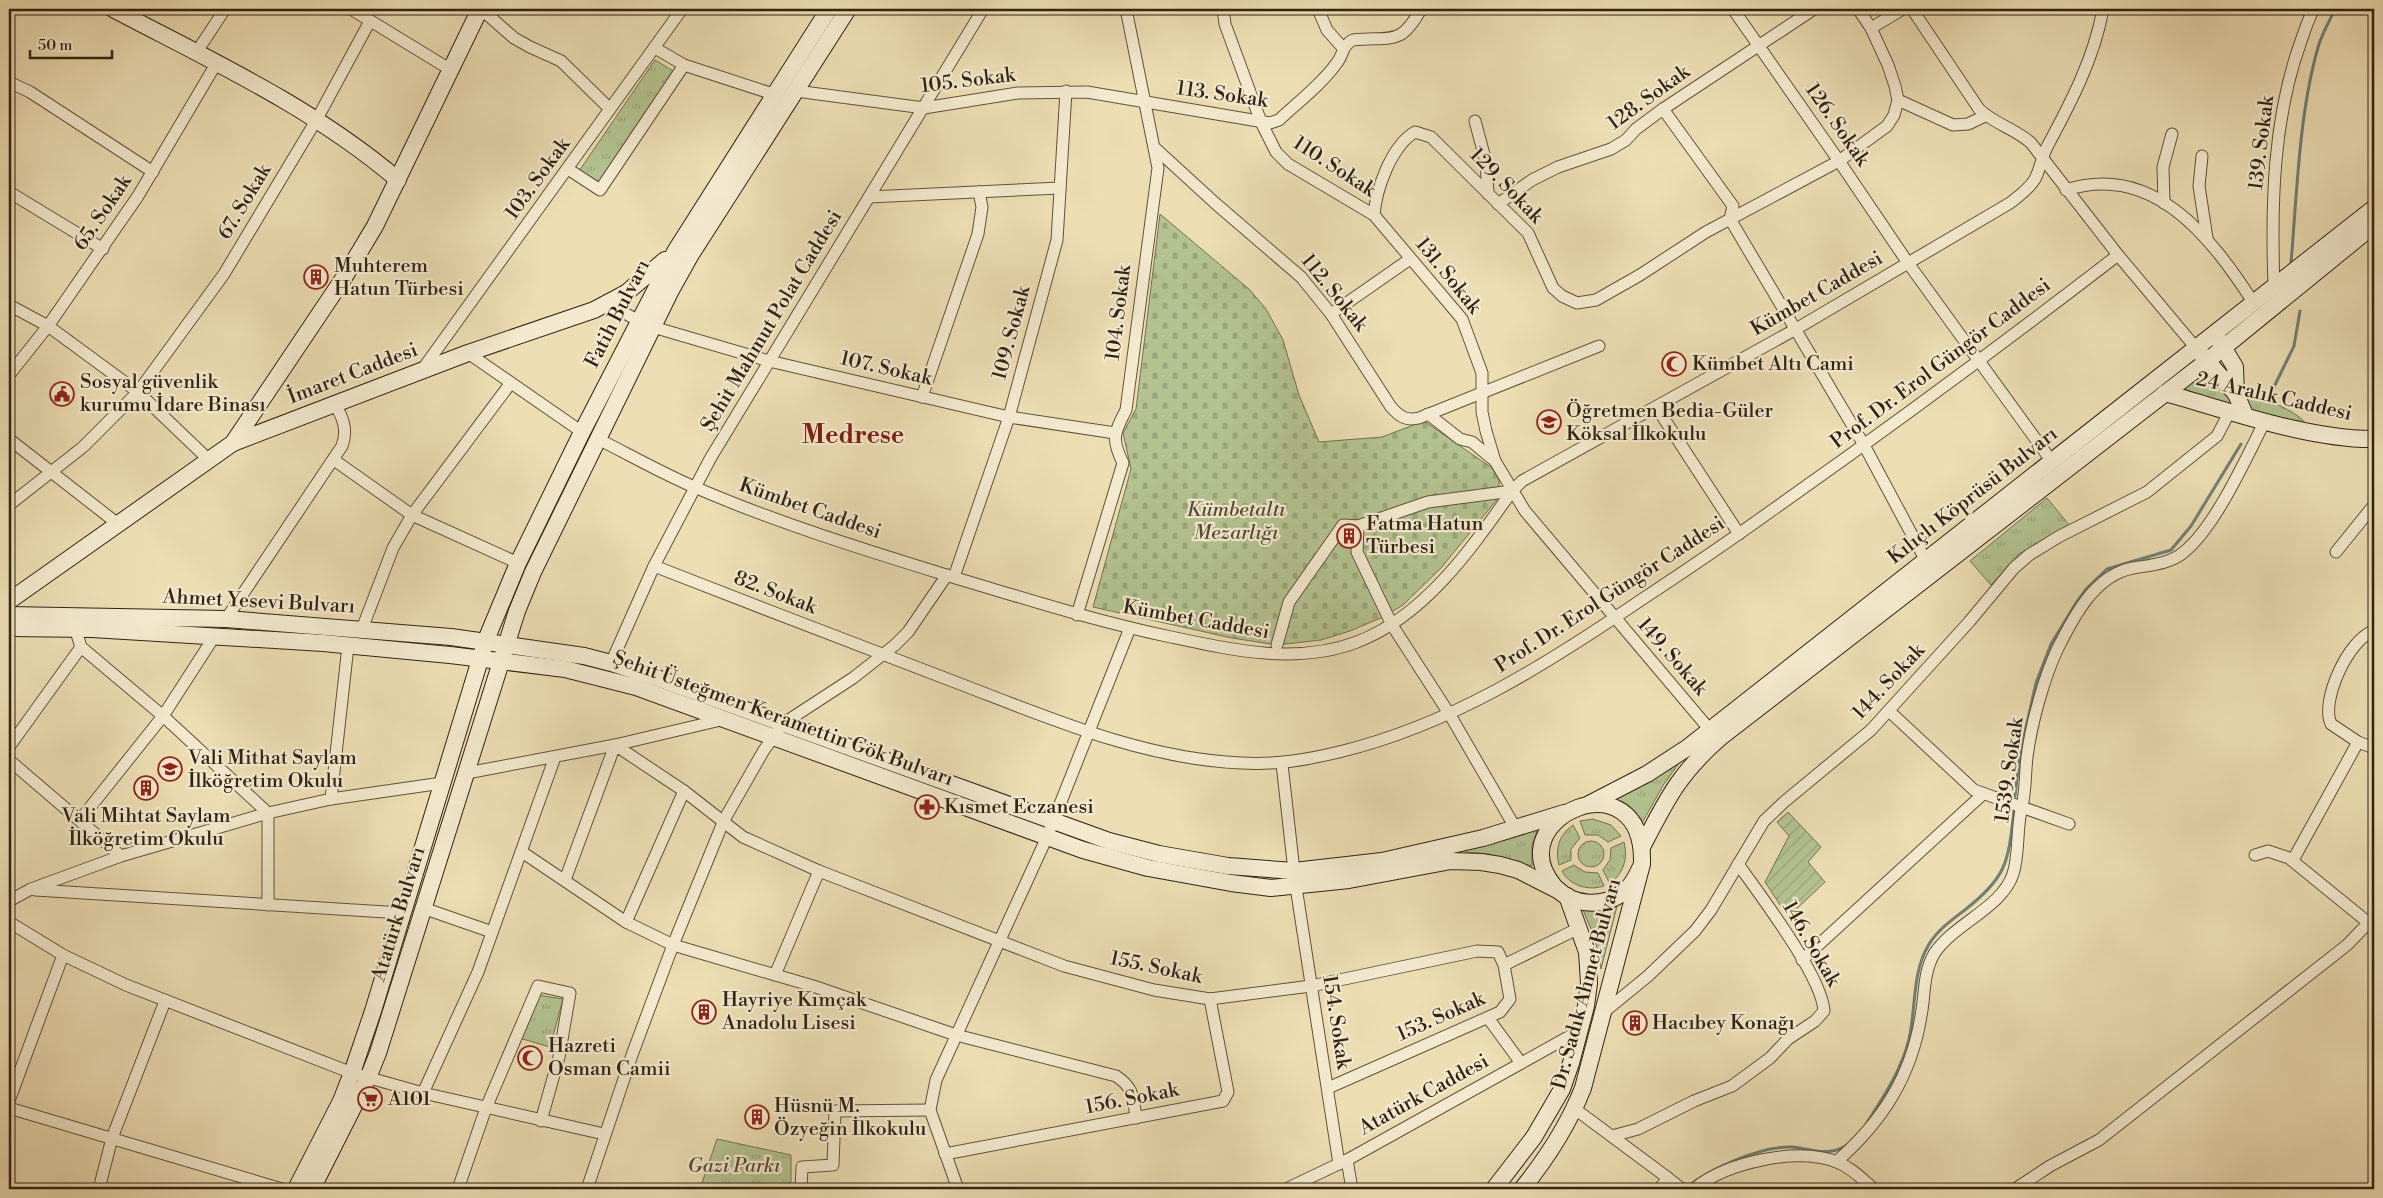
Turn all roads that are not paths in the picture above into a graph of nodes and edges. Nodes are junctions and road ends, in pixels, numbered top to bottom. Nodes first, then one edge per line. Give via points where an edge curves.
1 (113, 9) edge
2 (225, 9) edge
3 (351, 9) edge
4 (481, 9) edge
5 (682, 9) edge
6 (829, 9) edge
7 (848, 9) edge
8 (983, 9) edge
9 (1126, 9) edge
10 (1223, 9) edge
11 (1318, 9) edge
12 (1421, 9) edge
13 (1733, 9) edge
14 (1814, 9) edge
15 (1858, 9) edge
16 (1903, 9) edge
17 (1912, 9) edge
18 (2103, 9) edge
19 (2314, 9) edge
20 (370, 21) junction
21 (1871, 28) junction
22 (1758, 44) junction
23 (655, 48) junction
24 (1343, 48) junction
25 (196, 53) junction
26 (216, 64) junction
27 (684, 65) junction
28 (450, 70) junction
29 (9, 82) edge
30 (796, 90) junction
31 (1066, 91) junction
32 (773, 94) junction
33 (1898, 100) junction
34 (1145, 102) junction
35 (924, 108) junction
36 (610, 109) junction
37 (1663, 109) junction
38 (1985, 116) junction
39 (317, 119) junction
40 (1476, 121) dead end
41 (1261, 122) junction
42 (2172, 134) dead end
43 (1155, 148) junction
44 (2202, 156) dead end
45 (2042, 158) junction
46 (1839, 161) junction
47 (568, 169) junction
48 (152, 172) junction
49 (398, 180) junction
50 (1060, 188) junction
51 (2066, 190) junction
52 (9, 192) edge
53 (979, 192) junction
54 (1488, 194) junction
55 (869, 197) junction
56 (2164, 203) junction
57 (1498, 204) junction
58 (2374, 208) edge
59 (1374, 215) junction
60 (1730, 219) junction
61 (2374, 225) edge
62 (2207, 238) junction
63 (103, 249) junction
64 (676, 250) junction
65 (2118, 255) junction
66 (1410, 259) junction
67 (1908, 263) junction
68 (2274, 286) junction
69 (2253, 302) junction
70 (608, 304) junction
71 (9, 305) edge
72 (1331, 314) junction
73 (646, 324) junction
74 (48, 326) junction
75 (1796, 329) junction
76 (2214, 333) junction
77 (1599, 346) dead end
78 (2224, 347) junction
79 (2196, 348) junction
80 (468, 353) junction
81 (769, 361) junction
82 (2207, 361) junction
83 (1978, 362) junction
84 (422, 370) junction
85 (9, 375) edge
86 (510, 384) junction
87 (1483, 391) junction
88 (138, 392) junction
89 (2165, 393) junction
90 (2236, 394) junction
91 (922, 396) junction
92 (334, 403) junction
93 (1657, 408) junction
94 (2238, 413) junction
95 (1428, 414) junction
96 (1008, 417) junction
97 (2265, 421) junction
98 (582, 432) junction
99 (1115, 433) junction
100 (9, 439) edge
101 (598, 439) junction
102 (2370, 441) edge
103 (233, 443) junction
104 (1864, 445) junction
105 (208, 460) junction
106 (334, 460) junction
107 (1496, 461) junction
108 (2052, 462) junction
109 (52, 472) junction
110 (695, 488) junction
111 (1512, 491) junction
112 (9, 505) edge
113 (2374, 505) edge
114 (412, 515) junction
115 (118, 524) junction
116 (1358, 526) junction
117 (1739, 534) junction
118 (2336, 552) dead end
119 (1926, 560) junction
120 (518, 563) junction
121 (654, 566) junction
122 (951, 576) junction
123 (9, 600) edge
124 (9, 615) edge
125 (1078, 615) junction
126 (226, 619) junction
127 (1614, 619) junction
128 (1392, 624) junction
129 (9, 628) edge
130 (75, 628) junction
131 (1130, 628) junction
132 (362, 629) junction
133 (2370, 633) edge
134 (214, 637) junction
135 (486, 640) junction
136 (507, 644) junction
137 (348, 646) junction
138 (1277, 646) dead end
139 (81, 647) junction
140 (884, 655) junction
141 (480, 658) junction
142 (502, 661) junction
143 (611, 663) junction
144 (1889, 711) junction
145 (1450, 715) junction
146 (163, 716) junction
147 (724, 719) junction
148 (778, 730) junction
149 (1710, 730) junction
150 (1088, 733) junction
151 (2358, 742) junction
152 (614, 746) junction
153 (9, 747) edge
154 (2374, 748) edge
155 (555, 757) junction
156 (9, 760) edge
157 (1282, 764) junction
158 (467, 773) junction
159 (442, 783) junction
160 (684, 791) junction
161 (1983, 794) junction
162 (331, 799) junction
163 (1588, 804) junction
164 (2022, 807) junction
165 (268, 813) junction
166 (1564, 813) junction
167 (80, 820) junction
168 (724, 820) junction
169 (2069, 824) dead end
170 (1050, 829) junction
171 (1516, 829) junction
172 (1642, 847) junction
173 (522, 852) junction
174 (2255, 855) dead end
175 (121, 856) junction
176 (2293, 860) junction
177 (1642, 864) junction
178 (1738, 864) junction
179 (819, 872) junction
180 (1295, 879) junction
181 (565, 880) junction
182 (31, 890) junction
183 (1564, 894) junction
184 (9, 901) edge
185 (268, 905) junction
186 (423, 908) junction
187 (402, 913) junction
188 (2372, 920) edge
189 (9, 922) edge
190 (626, 922) junction
191 (1580, 928) junction
192 (492, 932) junction
193 (1000, 941) junction
194 (673, 945) junction
195 (64, 955) junction
196 (1802, 960) junction
197 (1504, 966) junction
198 (775, 975) junction
199 (1311, 986) junction
200 (1210, 999) junction
201 (166, 1000) junction
202 (1604, 1012) junction
203 (1488, 1018) junction
204 (1579, 1031) junction
205 (956, 1035) junction
206 (1520, 1063) junction
207 (352, 1073) junction
208 (368, 1078) junction
209 (1328, 1088) junction
210 (422, 1093) junction
211 (9, 1101) edge
212 (9, 1108) edge
213 (486, 1108) junction
214 (1575, 1109) junction
215 (930, 1110) junction
216 (1136, 1118) junction
217 (541, 1121) junction
218 (604, 1134) junction
219 (1612, 1136) junction
220 (112, 1138) junction
221 (945, 1154) junction
222 (1343, 1162) junction
223 (1836, 1162) junction
224 (1668, 1178) junction
225 (1680, 1188) edge
226 (99, 1189) edge
227 (282, 1189) edge
228 (296, 1189) edge
229 (315, 1189) edge
230 (458, 1189) edge
231 (587, 1189) edge
232 (801, 1189) edge
233 (958, 1189) edge
234 (1286, 1189) edge
235 (1352, 1189) edge
236 (1494, 1189) edge
237 (1522, 1189) edge
238 (1659, 1189) edge
239 (1694, 1189) edge
240 (1874, 1189) edge
241 (2015, 1189) edge

1 - 25 main road
2 - 25 street
3 - 20 street
4 - 28 main road
4 - 36 street via 514,38 561,61
5 - 23 street, 103. Sokak
6 - 32 main road, Fatih Bulvarı
7 - 30 main road, Fatih Bulvarı
8 - 35 street, Şehit Mahmut Polat Caddesi
9 - 34 street, 104. Sokak
10 - 41 street, 110. Sokak via 1225,24
11 - 24 street via 1327,30
12 - 24 street via 1402,35 1353,40
13 - 22 street, 126. Sokak
14 - 22 street, 128. Sokak
15 - 21 street
16 - 21 street
17 - 38 street
18 - 45 street, Kümbet Caddesi via 2090,60
19 - 68 street, 139. Sokak via 2290,72 2285,98 2274,180
20 - 28 street
20 - 39 street, 67. Sokak
21 - 33 street via 1888,64
22 - 37 street, 128. Sokak
22 - 46 street, 126. Sokak
23 - 27 street
23 - 36 street, 103. Sokak
24 - 41 street, 113. Sokak via 1337,64 1279,120
25 - 26 main road
26 - 39 main road
26 - 48 street, 65. Sokak
27 - 32 street
27 - 47 street via 600,190
28 - 49 main road
29 - 48 street via 30,92
30 - 35 street, 105. Sokak
30 - 73 main road, Fatih Bulvarı
31 - 34 street, 105. Sokak
31 - 35 street, 105. Sokak via 1018,93
31 - 50 street, 109. Sokak
32 - 64 main road, Fatih Bulvarı
33 - 38 street via 1953,125 1968,124
33 - 46 street, 129. Sokak via 1887,126
34 - 41 street, 113. Sokak
34 - 43 street, 104. Sokak
35 - 55 street, Şehit Mahmut Polat Caddesi
36 - 47 street, 103. Sokak
37 - 57 street, 128. Sokak via 1611,149 1558,167 1532,180
37 - 60 street via 1733,206
38 - 45 street via 2024,136
39 - 49 main road via 372,157
39 - 88 street, 67. Sokak via 224,274
40 - 54 street via 1486,162
41 - 59 street, 110. Sokak via 1276,152 1288,164
42 - 56 street via 2163,167
43 - 72 street, 112. Sokak via 1214,204 1301,277
43 - 99 street, 104. Sokak via 1158,168 1126,410
44 - 62 street via 2200,186
45 - 51 street
45 - 67 street, Kümbet Caddesi via 2035,178 2010,203
46 - 60 street, 129. Sokak
46 - 67 street, 126. Sokak
47 - 84 street, 103. Sokak
48 - 63 street, 65. Sokak
49 - 103 main road via 345,276
50 - 53 street
50 - 96 street, 109. Sokak via 1057,240
51 - 56 street via 2088,184 2127,185
51 - 65 street
52 - 63 street
53 - 55 street
53 - 91 street via 982,207 978,234
54 - 57 street, 129. Sokak
54 - 59 street, 129. Sokak via 1431,137 1415,132 1402,143 1386,171 1377,191
55 - 81 street, Şehit Mahmut Polat Caddesi
56 - 62 street
57 - 60 street, 129. Sokak via 1528,233 1553,288 1577,303 1596,300
58 - 68 main road, Kılıçlı Köprüsü Bulvarı
59 - 66 street, 131. Sokak
60 - 75 street
61 - 78 main road, Kılıçlı Köprüsü Bulvarı
62 - 69 street
63 - 74 street, 65. Sokak
64 - 70 main road, İmaret Caddesi via 641,282
64 - 73 main road, Fatih Bulvarı
65 - 79 street
65 - 83 street, Prof. Dr. Erol Güngör Caddesi
66 - 72 street
66 - 87 street, 131. Sokak via 1462,319 1477,354
67 - 75 street, Kümbet Caddesi
67 - 83 street, 126. Sokak
68 - 69 main road, Kılıçlı Köprüsü Bulvarı
69 - 76 main road, Kılıçlı Köprüsü Bulvarı
70 - 73 street, 107. Sokak
70 - 80 main road, İmaret Caddesi
71 - 74 street
72 - 95 street, 112. Sokak via 1396,413 1410,420
73 - 81 street, 107. Sokak
73 - 98 main road, Fatih Bulvarı
73 - 101 main road, Fatih Bulvarı
74 - 85 street, 65. Sokak
74 - 88 street
75 - 93 street, Kümbet Caddesi
75 - 104 street
76 - 78 main road
76 - 79 main road, Kılıçlı Köprüsü Bulvarı
77 - 87 street, 112. Sokak
78 - 82 main road, Kılıçlı Köprüsü Bulvarı
78 - 90 main road via 2235,367
79 - 82 main road
79 - 108 main road, Kılıçlı Köprüsü Bulvarı
80 - 84 main road, İmaret Caddesi
80 - 86 street
81 - 91 street, 107. Sokak
81 - 110 street, Şehit Mahmut Polat Caddesi
82 - 89 main road, Kılıçlı Köprüsü Bulvarı
82 - 90 main road
83 - 104 street, Prof. Dr. Erol Güngör Caddesi
83 - 108 street, 126. Sokak
84 - 92 main road, İmaret Caddesi
86 - 98 street
86 - 114 street
87 - 95 street, 112. Sokak
87 - 107 street, 131. Sokak via 1482,412
88 - 105 street
88 - 109 street, 67. Sokak via 83,447
89 - 94 main road, 24 Aralık Caddesi
89 - 172 main road, Kılıçlı Köprüsü Bulvarı via 1707,749 1675,785
90 - 94 main road
91 - 96 street, 107. Sokak
92 - 103 main road, İmaret Caddesi
92 - 106 street via 346,436
93 - 111 street, Kümbet Caddesi via 1522,481
93 - 117 street
94 - 97 main road, 24 Aralık Caddesi
94 - 144 street, 144. Sokak via 2217,436 2147,492 2029,555
95 - 107 street
96 - 99 street, 107. Sokak
96 - 122 street, 109. Sokak
97 - 102 main road, 24 Aralık Caddesi
97 - 164 street, 1539. Sokak via 2227,493 2185,552 2160,563 2114,573 2093,591 2079,612 2058,647 2046,680 2027,755
98 - 120 main road, Fatih Bulvarı
99 - 125 street via 1116,448 1123,463
100 - 109 street
101 - 110 street, Kümbet Caddesi
101 - 136 main road, Fatih Bulvarı via 532,572
103 - 105 main road, İmaret Caddesi
104 - 117 street, Prof. Dr. Erol Güngör Caddesi
104 - 119 street
105 - 115 main road, İmaret Caddesi
106 - 114 street
106 - 126 street
107 - 111 street
108 - 119 main road, Kılıçlı Köprüsü Bulvarı
109 - 112 street, 67. Sokak
109 - 115 street
110 - 121 street, Şehit Mahmut Polat Caddesi
110 - 122 street, Kümbet Caddesi via 809,530
111 - 116 street via 1428,502
111 - 127 street, 149. Sokak
111 - 128 street, Kümbet Caddesi via 1458,563 1411,611
113 - 118 street
114 - 120 street
114 - 132 street via 393,548
115 - 123 main road, İmaret Caddesi
116 - 128 street via 1357,552
116 - 138 street via 1343,525 1289,602
117 - 127 street, Prof. Dr. Erol Güngör Caddesi
119 - 149 main road, Kılıçlı Köprüsü Bulvarı
120 - 135 main road, Fatih Bulvarı
121 - 140 street, 82. Sokak
121 - 143 street, Şehit Mahmut Polat Caddesi
122 - 125 street, Kümbet Caddesi
122 - 140 street, 109. Sokak via 908,632
124 - 126 main road, Ahmet Yesevi Bulvarı
125 - 131 street, Kümbet Caddesi
126 - 132 main road, Ahmet Yesevi Bulvarı
127 - 145 street, Prof. Dr. Erol Güngör Caddesi via 1536,670
127 - 149 street, 149. Sokak
128 - 131 street, Kümbet Caddesi via 1355,643 1330,650 1285,654 1240,650
128 - 145 street
129 - 130 main road, Ahmet Yesevi Bulvarı
130 - 134 main road, Ahmet Yesevi Bulvarı
130 - 139 street
131 - 150 street
132 - 135 main road, Ahmet Yesevi Bulvarı
133 - 151 street via 2351,650 2331,694 2328,710 2331,724
134 - 137 main road, Ahmet Yesevi Bulvarı
134 - 146 street
135 - 136 main road, Ahmet Yesevi Bulvarı
135 - 141 main road, Fatih Bulvarı
136 - 142 main road, Atatürk Bulvarı
136 - 143 main road, Şehit Üsteğmen Keramettin Gök Bulvarı
137 - 141 main road, Ahmet Yesevi Bulvarı
137 - 162 street
139 - 146 street
139 - 153 street
140 - 148 street, 109. Sokak
140 - 150 street, Prof. Dr. Erol Güngör Caddesi
141 - 142 main road, Şehit Üsteğmen Keramettin Gök Bulvarı
141 - 159 main road, Atatürk Bulvarı
142 - 147 main road, Şehit Üsteğmen Keramettin Gök Bulvarı via 589,673
142 - 158 main road, Atatürk Bulvarı
143 - 148 main road, Şehit Üsteğmen Keramettin Gök Bulvarı
144 - 161 street via 1967,785
144 - 178 street, 144. Sokak via 1850,749 1773,811
145 - 157 street, Prof. Dr. Erol Güngör Caddesi via 1365,746
145 - 171 street
146 - 165 street
146 - 167 street
147 - 148 main road, Şehit Üsteğmen Keramettin Gök Bulvarı
147 - 152 street
148 - 168 street
148 - 170 main road, Şehit Üsteğmen Keramettin Gök Bulvarı
149 - 163 main road, Kılıçlı Köprüsü Bulvarı via 1669,761
150 - 157 street, Prof. Dr. Erol Güngör Caddesi via 1181,755 1237,763
150 - 170 street
151 - 154 street
151 - 176 street
152 - 155 street
152 - 160 street, 155. Sokak
152 - 181 street
155 - 158 street
155 - 173 street
156 - 167 street
157 - 180 street, 154. Sokak
158 - 186 main road, Atatürk Bulvarı
159 - 162 street
159 - 187 main road, Atatürk Bulvarı
160 - 168 street, 155. Sokak
160 - 190 street
161 - 164 street
161 - 196 street
162 - 165 street
163 - 166 main road
163 - 172 main road via 1605,804 1626,816 1634,825
164 - 169 street
164 - 223 street, 1539. Sokak via 2018,853 2010,880 1998,896 1947,937 1935,953 1929,964 1922,1016 1910,1063 1872,1129
165 - 175 street
165 - 185 street
166 - 171 main road, Şehit Üsteğmen Keramettin Gök Bulvarı
166 - 183 main road via 1547,832 1542,854 1548,876
167 - 175 street
168 - 179 street, 155. Sokak via 743,837
168 - 194 street
170 - 180 main road, Şehit Üsteğmen Keramettin Gök Bulvarı via 1159,854
170 - 193 street
171 - 180 main road, Şehit Üsteğmen Keramettin Gök Bulvarı
172 - 177 main road
173 - 181 street
173 - 192 street
174 - 176 street via 2268,851
175 - 182 street
176 - 188 street
177 - 183 main road via 1627,890 1607,901 1584,902
177 - 202 main road, Dr. Sadık Ahmet Bulvarı
178 - 196 street, 146. Sokak
178 - 202 street, 144. Sokak via 1696,931
179 - 193 street, 155. Sokak
179 - 198 street
180 - 183 main road, Şehit Üsteğmen Keramettin Gök Bulvarı via 1465,860 1500,864 1530,875
180 - 199 street, 154. Sokak
181 - 190 street
182 - 184 street
182 - 185 street
183 - 191 main road, Dr. Sadık Ahmet Bulvarı
185 - 187 street
186 - 192 street
186 - 208 main road, Atatürk Bulvarı
187 - 207 main road, Atatürk Bulvarı
188 - 241 street via 2346,945 2099,1140
189 - 195 street
190 - 194 street
191 - 197 street
191 - 204 main road, Dr. Sadık Ahmet Bulvarı via 1587,952 1589,983
192 - 210 street via 478,972
193 - 200 street, 155. Sokak via 1064,966 1154,990
193 - 205 street
194 - 198 street
194 - 218 street
195 - 201 street
195 - 211 street
196 - 219 street, 146. Sokak via 1823,1001 1824,1011 1816,1021 1788,1039 1770,1058 1732,1086 1638,1129
197 - 199 street via 1498,952 1477,951
197 - 203 street, 153. Sokak via 1510,999 1500,1012
198 - 205 street
199 - 200 street, 155. Sokak
199 - 209 street, 154. Sokak
200 - 216 street, 156. Sokak via 1228,1092 1223,1101
201 - 207 street
201 - 220 street
202 - 214 main road, Dr. Sadık Ahmet Bulvarı via 1591,1066
203 - 206 street
203 - 209 street, 153. Sokak
204 - 206 street, Atatürk Caddesi
204 - 236 main road, Dr. Sadık Ahmet Bulvarı via 1571,1063 1548,1115
205 - 215 street via 936,1080
205 - 216 street via 1116,1076 1132,1091
206 - 222 street, Atatürk Caddesi
207 - 208 street
207 - 228 main road, Atatürk Bulvarı
208 - 210 street
208 - 229 main road, Atatürk Bulvarı
209 - 222 street, 154. Sokak
210 - 213 street
212 - 220 street
213 - 217 street
213 - 217 street via 538,986 562,991 570,993 559,1057
213 - 230 street
214 - 219 street
214 - 237 main road, Dr. Sadık Ahmet Bulvarı via 1549,1154
215 - 221 street
215 - 232 street via 835,1111 832,1165 802,1168
216 - 221 street, 156. Sokak
217 - 218 street
218 - 231 street
219 - 224 street
220 - 226 street
220 - 227 street
221 - 233 street
222 - 234 street, Atatürk Caddesi
222 - 235 street, 154. Sokak
223 - 239 street via 1797,1156 1780,1157 1712,1177
223 - 240 street via 1853,1171
224 - 225 street
224 - 238 street

